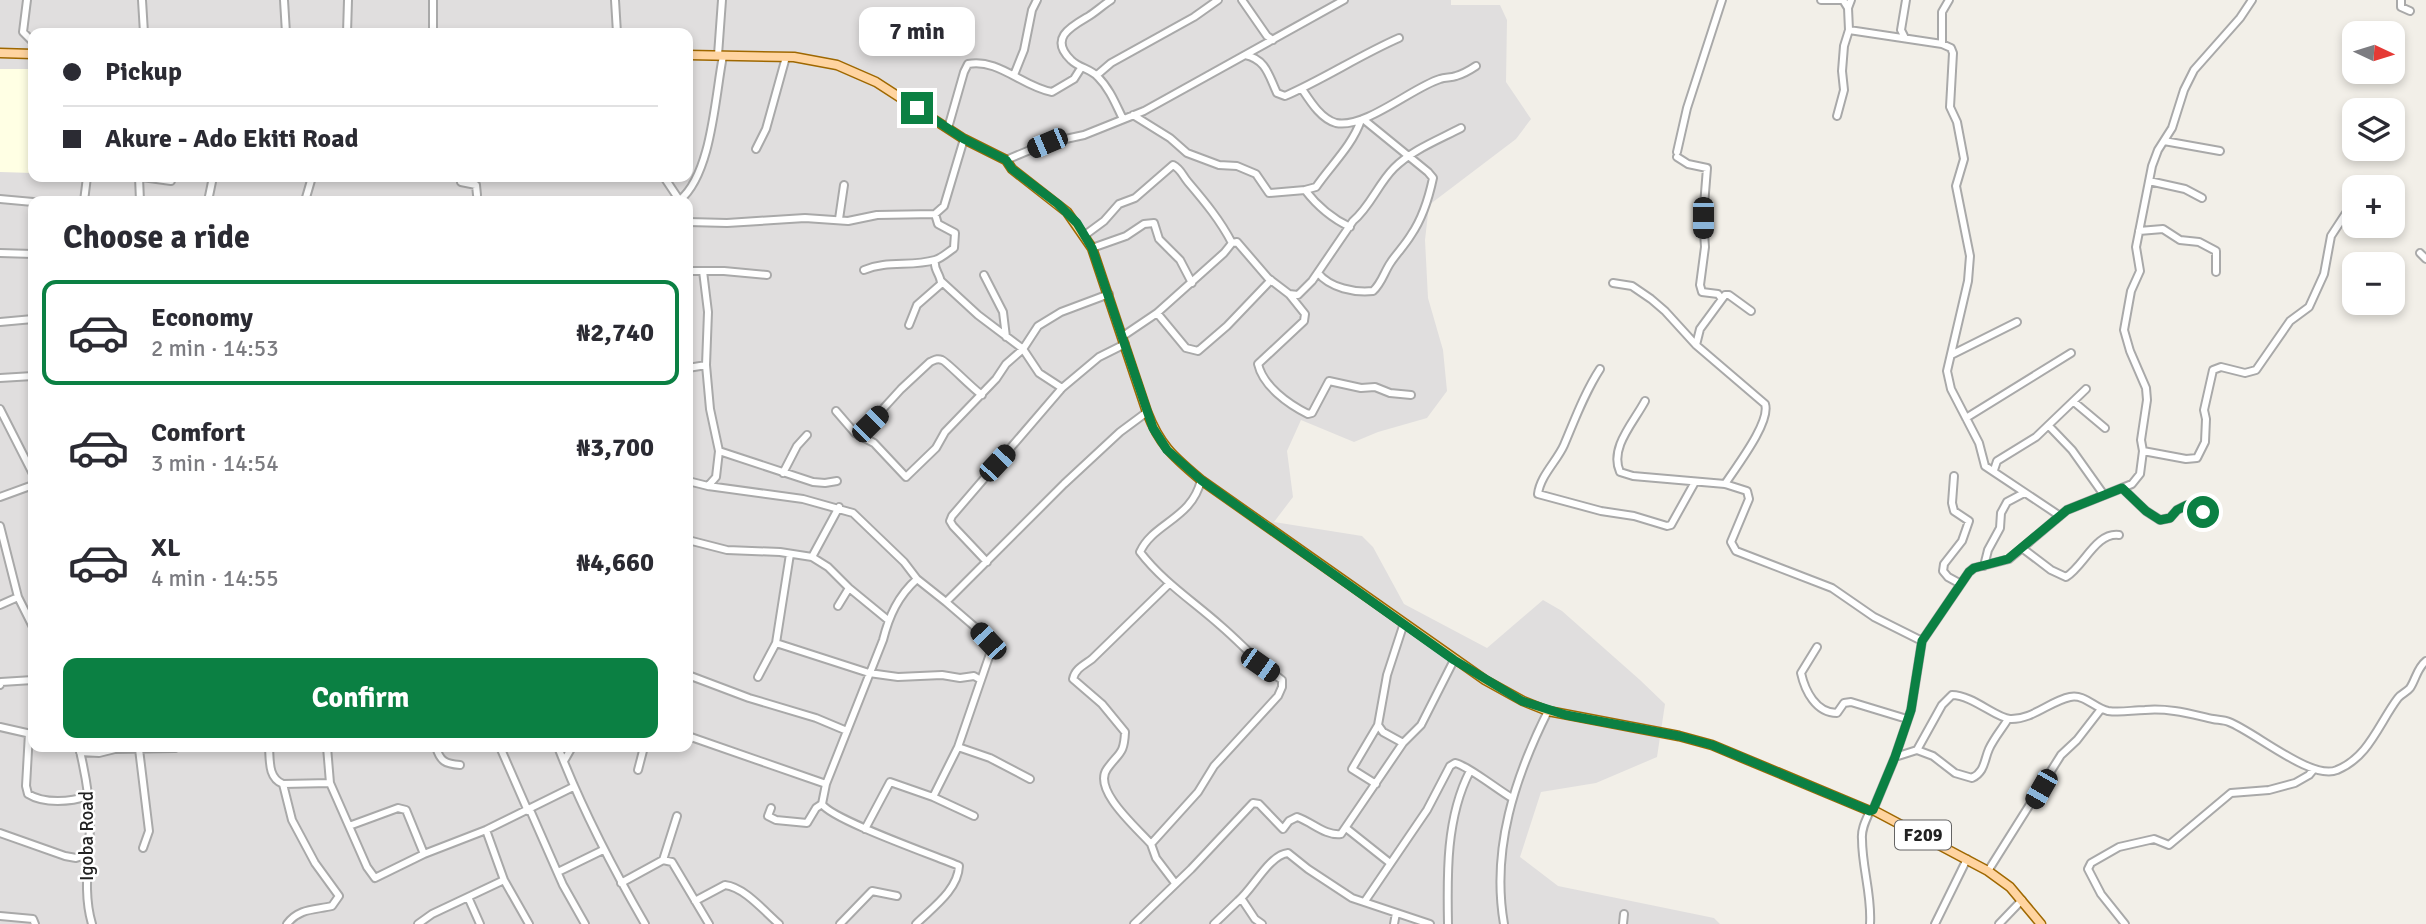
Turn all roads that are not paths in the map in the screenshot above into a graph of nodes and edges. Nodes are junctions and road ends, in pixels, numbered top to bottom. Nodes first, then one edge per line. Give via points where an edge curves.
1 (27, 0) edge
2 (142, 0) edge
3 (284, 0) edge
4 (348, 0) edge
5 (433, 0) edge
6 (615, 0) edge
7 (722, 0) edge
8 (1037, 0) edge
9 (1111, 0) edge
10 (1218, 0) edge
11 (1242, 0) edge
12 (1343, 0) edge
13 (1722, 0) edge
14 (1821, 0) edge
15 (1851, 0) edge
16 (1906, 0) edge
17 (1950, 0) edge
18 (2252, 0) edge
19 (2401, 0) edge
20 (1848, 8) junction
21 (2410, 11) dead end
22 (144, 28) edge
23 (286, 28) edge
24 (347, 28) edge
25 (433, 28) edge
26 (617, 28) edge
27 (1849, 30) junction
28 (28, 36) edge
29 (1399, 38) dead end
30 (1905, 38) junction
31 (1272, 40) junction
32 (1942, 44) junction
33 (0, 53) edge
34 (28, 54) edge
35 (693, 55) edge
36 (721, 55) junction
37 (1245, 55) junction
38 (786, 57) junction
39 (1476, 66) dead end
40 (1081, 68) junction
41 (1014, 75) junction
42 (1097, 75) junction
43 (1302, 89) junction
44 (1133, 115) junction
45 (1837, 116) dead end
46 (1123, 119) junction
47 (1362, 119) junction
48 (948, 128) junction
49 (1461, 128) dead end
50 (964, 139) junction
51 (2164, 141) junction
52 (756, 149) dead end
53 (2220, 150) dead end
54 (1410, 155) junction
55 (1006, 160) junction
56 (2149, 181) junction
57 (461, 182) edge
58 (844, 185) dead end
59 (1305, 190) junction
60 (477, 195) dead end
61 (684, 196) edge
62 (2202, 198) dead end
63 (0, 199) edge
64 (28, 202) edge
65 (935, 214) junction
66 (839, 219) junction
67 (2342, 219) edge
68 (693, 222) edge
69 (1350, 227) junction
70 (2139, 231) junction
71 (1085, 235) junction
72 (1231, 243) junction
73 (1092, 248) junction
74 (0, 253) edge
75 (2420, 253) dead end
76 (28, 254) edge
77 (2426, 259) edge
78 (935, 260) junction
79 (864, 270) dead end
80 (693, 271) edge
81 (703, 271) junction
82 (2216, 272) dead end
83 (1318, 273) junction
84 (767, 275) dead end
85 (984, 275) dead end
86 (1271, 280) junction
87 (941, 281) junction
88 (1613, 282) dead end
89 (1192, 283) junction
90 (1109, 294) junction
91 (1289, 294) junction
92 (1721, 298) junction
93 (1751, 311) dead end
94 (1157, 313) junction
95 (28, 319) edge
96 (0, 322) edge
97 (2017, 322) dead end
98 (909, 326) dead end
99 (1006, 337) junction
100 (1124, 340) junction
101 (1696, 345) junction
102 (1023, 349) junction
103 (2071, 353) dead end
104 (1949, 356) junction
105 (705, 365) junction
106 (693, 367) edge
107 (1600, 369) dead end
108 (28, 376) edge
109 (0, 378) edge
110 (1062, 388) junction
111 (2086, 389) dead end
112 (982, 395) junction
113 (1411, 395) dead end
114 (1645, 401) dead end
115 (2074, 402) junction
116 (0, 409) edge
117 (836, 411) dead end
118 (1147, 412) junction
119 (1966, 418) junction
120 (2049, 426) junction
121 (2105, 428) dead end
122 (860, 434) junction
123 (807, 435) dead end
124 (719, 450) junction
125 (2143, 451) junction
126 (28, 464) edge
127 (1994, 470) junction
128 (783, 474) junction
129 (1954, 476) dead end
130 (716, 477) junction
131 (1201, 480) junction
132 (837, 481) dead end
133 (693, 482) edge
134 (1695, 482) junction
135 (1725, 484) junction
136 (708, 486) junction
137 (28, 487) edge
138 (720, 487) junction
139 (2122, 488) junction
140 (2024, 493) junction
141 (2104, 495) junction
142 (0, 497) edge
143 (839, 507) junction
144 (2203, 512) dead end
145 (2060, 516) junction
146 (0, 526) edge
147 (2119, 535) dead end
148 (693, 541) edge
149 (2, 542) edge
150 (2022, 548) junction
151 (790, 554) junction
152 (812, 557) junction
153 (987, 562) junction
154 (1984, 566) junction
155 (917, 579) junction
156 (1959, 583) junction
157 (1169, 584) junction
158 (849, 588) junction
159 (18, 597) junction
160 (946, 602) junction
161 (0, 606) edge
162 (838, 606) dead end
163 (28, 617) edge
164 (888, 620) junction
165 (1404, 624) junction
166 (1922, 641) junction
167 (776, 643) junction
168 (1817, 647) dead end
169 (1454, 660) junction
170 (2426, 661) edge
171 (869, 673) junction
172 (693, 676) edge
173 (758, 677) dead end
174 (28, 680) edge
175 (981, 680) junction
176 (0, 682) edge
177 (2101, 709) junction
178 (1548, 710) junction
179 (1907, 719) junction
180 (2008, 719) junction
181 (1378, 725) junction
182 (0, 727) edge
183 (847, 731) junction
184 (28, 733) edge
185 (693, 738) edge
186 (1403, 743) junction
187 (958, 747) junction
188 (1917, 750) junction
189 (29, 752) edge
190 (80, 752) edge
191 (139, 752) edge
192 (270, 752) edge
193 (327, 752) edge
194 (437, 752) edge
195 (502, 752) edge
196 (560, 752) edge
197 (569, 752) edge
198 (643, 752) edge
199 (1895, 757) junction
200 (564, 761) junction
201 (460, 765) dead end
202 (2314, 769) junction
203 (638, 770) dead end
204 (1470, 771) junction
205 (1030, 779) dead end
206 (330, 783) junction
207 (826, 783) junction
208 (283, 784) junction
209 (1376, 784) junction
210 (573, 787) junction
211 (88, 796) junction
212 (933, 797) junction
213 (1512, 798) junction
214 (822, 804) junction
215 (771, 808) dead end
216 (529, 810) junction
217 (1871, 811) junction
218 (677, 816) dead end
219 (974, 816) dead end
220 (349, 826) junction
221 (1346, 828) junction
222 (865, 829) junction
223 (486, 830) junction
224 (0, 834) edge
225 (1151, 844) junction
226 (143, 848) dead end
227 (603, 850) junction
228 (89, 854) junction
229 (425, 854) junction
230 (1967, 859) junction
231 (663, 860) junction
232 (1390, 863) junction
233 (1988, 870) junction
234 (558, 872) junction
235 (505, 880) junction
236 (621, 883) junction
237 (1175, 883) junction
238 (897, 896) dead end
239 (468, 897) junction
240 (2022, 900) junction
241 (695, 901) junction
242 (1238, 901) junction
243 (1365, 901) junction
244 (1396, 913) junction
245 (1624, 915) dead end
246 (0, 916) edge
247 (35, 924) edge
248 (91, 924) edge
249 (287, 924) edge
250 (418, 924) edge
251 (480, 924) edge
252 (529, 924) edge
253 (585, 924) edge
254 (645, 924) edge
255 (709, 924) edge
256 (779, 924) edge
257 (840, 924) edge
258 (916, 924) edge
259 (1134, 924) edge
260 (1214, 924) edge
261 (1262, 924) edge
262 (1394, 924) edge
263 (1430, 924) edge
264 (1448, 924) edge
265 (1504, 924) edge
266 (1623, 924) edge
267 (1870, 924) edge
268 (1934, 924) edge
269 (1999, 924) edge
270 (2041, 924) edge
271 (2125, 924) edge

1 - 28 street via 23,32
2 - 22 street
3 - 23 street
4 - 24 street
5 - 25 street
6 - 26 street
7 - 36 street
8 - 41 street
9 - 40 street via 1065,32 1065,52
10 - 42 street
11 - 31 street
12 - 31 street
13 - 92 street via 1677,154 1688,164 1707,167 1700,285 1702,292
14 - 20 street via 1843,1
15 - 20 street
16 - 30 street via 1901,30
17 - 32 street via 1942,12
18 - 51 street via 2194,70
19 - 21 street via 2404,11
20 - 27 street
27 - 30 street
27 - 45 street
29 - 43 street
30 - 32 street
31 - 37 street
32 - 104 street via 1951,48 1955,61 1950,107 1964,159 1956,186 1970,251 1968,281
33 - 34 main road
35 - 36 main road, F209
36 - 38 main road, F209
36 - 61 street via 708,142 693,187
37 - 43 street via 1262,61 1281,96
37 - 44 street
38 - 48 main road, F209 via 810,58 852,71
38 - 52 street
39 - 47 street
40 - 41 street via 1074,79 1052,92
40 - 42 street
41 - 48 street via 984,62 968,64
42 - 46 street
43 - 47 street via 1313,106 1332,121
44 - 46 street
44 - 59 street via 1187,153 1256,174 1269,193
46 - 55 street
47 - 54 street
47 - 59 street via 1316,187
48 - 50 main road, F209
49 - 54 street
50 - 55 main road, F209
50 - 65 street via 944,206
51 - 53 street
51 - 56 street
54 - 69 street via 1396,166
54 - 83 street via 1433,178 1432,184 1420,220 1379,286 1369,292 1335,286
55 - 71 main road, F209 via 1067,212
56 - 62 street
56 - 70 street
57 - 60 street via 476,185
58 - 66 street
59 - 69 street via 1317,206
63 - 64 street
65 - 66 street
65 - 78 street via 938,224 951,230 956,239 954,248
66 - 68 street
67 - 125 street via 2331,236 2324,274 2309,307 2290,321 2256,370 2213,370 2204,410 2205,442 2197,458
69 - 83 street
70 - 82 street via 2163,229 2180,240 2213,248
70 - 125 street via 2140,271 2124,330 2146,387
71 - 72 street via 1173,165 1221,221
71 - 73 main road, F209
72 - 86 street via 1237,242
72 - 89 street
73 - 89 street via 1154,223 1159,239 1180,260
73 - 90 main road, F209
74 - 76 street
75 - 77 street
78 - 79 street via 897,266 885,263
78 - 87 street
80 - 81 street
81 - 84 street
81 - 105 street via 708,312
83 - 91 street via 1298,295
85 - 99 street via 1003,312
86 - 91 street
86 - 94 street via 1198,351 1186,348
87 - 98 street via 917,305
87 - 99 street
88 - 101 street via 1636,288
89 - 94 street
90 - 100 main road, F209
90 - 102 street via 1044,321
91 - 113 street via 1305,314 1304,321 1258,364 1275,393 1308,414 1329,381
92 - 93 street via 1729,295
92 - 101 street via 1700,329
94 - 100 street
95 - 96 street
97 - 104 street
99 - 102 street
100 - 110 street
100 - 118 main road, F209
101 - 135 street via 1767,407 1750,446
102 - 110 street via 1039,373
102 - 112 street
103 - 119 street
104 - 119 street via 1949,383
105 - 106 street
105 - 124 street
107 - 134 street via 1538,494 1667,526 1677,517
108 - 109 street
110 - 153 street via 951,516 953,526
111 - 115 street
112 - 122 street via 947,363 936,360 901,389
112 - 122 street via 906,477
114 - 134 street via 1615,458 1620,472
115 - 120 street
115 - 121 street
116 - 126 street
117 - 122 street
118 - 131 main road, F209 via 1167,450
118 - 153 street via 1063,484
119 - 127 street via 1985,466
120 - 127 street via 1997,461
120 - 141 street
123 - 128 street
124 - 128 street
124 - 130 street
125 - 139 street via 2140,474
127 - 140 street
128 - 132 street via 825,484
129 - 156 street via 1954,511 1969,521 1944,571
130 - 136 street
130 - 138 street
131 - 157 street via 1196,497 1145,542 1140,552
131 - 165 main road, F209
133 - 136 street
134 - 135 street
135 - 166 street via 1750,494 1731,542 1736,551 1816,580
136 - 138 street
137 - 142 street
138 - 143 street
139 - 141 street
139 - 144 street via 2160,520 2187,505
140 - 145 street
140 - 154 street via 2007,502
141 - 145 street
143 - 152 street
143 - 155 street via 862,520
145 - 150 street
146 - 149 street
147 - 150 street via 2102,538 2066,577
148 - 151 street via 727,550
149 - 159 street
150 - 154 street via 2008,559
151 - 152 street
151 - 167 street
152 - 158 street
153 - 160 street
154 - 156 street via 1974,568
155 - 160 street
155 - 164 street
156 - 166 street
157 - 225 street via 1073,679 1125,732 1124,748 1104,772 1103,786
157 - 225 street via 1282,680 1283,687
158 - 162 street
158 - 164 street
159 - 161 street
159 - 163 street
160 - 175 street via 992,648
164 - 171 street
165 - 169 main road, F209
165 - 181 street via 1387,675
166 - 179 street
167 - 171 street
167 - 173 street
168 - 179 street via 1801,673 1806,692 1815,702 1832,713 1851,702
169 - 178 main road, F209 via 1512,696
169 - 186 street via 1422,725
170 - 202 street via 2360,754 2331,772
171 - 175 street via 974,676
171 - 183 street
172 - 183 street
174 - 176 street
175 - 187 street
177 - 180 street via 2074,696
177 - 202 street via 2174,710 2228,721
177 - 233 street via 2061,755
178 - 213 street
178 - 217 main road, F209 via 1695,740
179 - 199 street
180 - 188 street via 1952,695
180 - 188 street via 1988,750 1984,767 1972,778
181 - 186 street
181 - 209 street via 1352,769
182 - 184 street
183 - 207 street
185 - 207 street
186 - 209 street
187 - 205 street
187 - 212 street
188 - 199 street
189 - 211 street via 26,786 31,797 72,802
190 - 211 street, Igoba Road
191 - 226 street via 149,831
192 - 208 street via 273,777
193 - 206 street
194 - 201 street via 443,762
195 - 216 street
196 - 200 street
197 - 200 street
198 - 203 street
199 - 217 street
200 - 210 street
202 - 271 street via 2295,783 2231,793 2169,845 2151,839 2115,849 2091,863 2088,869 2095,885
204 - 213 street
204 - 232 street via 1459,763 1450,766 1427,810
204 - 264 street via 1454,816
206 - 208 street
206 - 220 street
207 - 214 street
208 - 249 street via 292,820 339,896 332,906 305,910
209 - 221 street
210 - 216 street
210 - 227 street
211 - 228 street, Igoba Road
212 - 219 street
212 - 222 street via 890,782
213 - 265 street via 1502,860
214 - 215 street via 807,823 776,820 768,816
214 - 222 street via 827,812
216 - 223 street
216 - 234 street
217 - 230 main road, F209
217 - 267 street via 1861,841
218 - 231 street
220 - 229 street via 398,808 406,810
220 - 229 street via 375,878
221 - 232 street
221 - 237 street via 1335,835 1297,817 1283,829 1253,803
222 - 258 street via 959,866 951,889
223 - 229 street
223 - 235 street
224 - 228 street via 65,856
225 - 237 street
227 - 234 street
227 - 236 street
228 - 248 street, Igoba Road via 86,892
230 - 233 main road, F209
230 - 268 street
231 - 236 street
231 - 241 street via 672,862
232 - 243 street
233 - 240 main road, F209
234 - 253 street
235 - 239 street
235 - 252 street
236 - 254 street
237 - 259 street
238 - 257 street via 872,891
239 - 250 street
239 - 251 street
240 - 269 street
240 - 270 main road, F209
241 - 255 street
241 - 256 street via 729,885
242 - 243 street via 1274,860 1288,853 1352,898
242 - 260 street
242 - 261 street
243 - 244 street
244 - 262 street
244 - 263 street
245 - 266 street
246 - 247 street via 27,917

